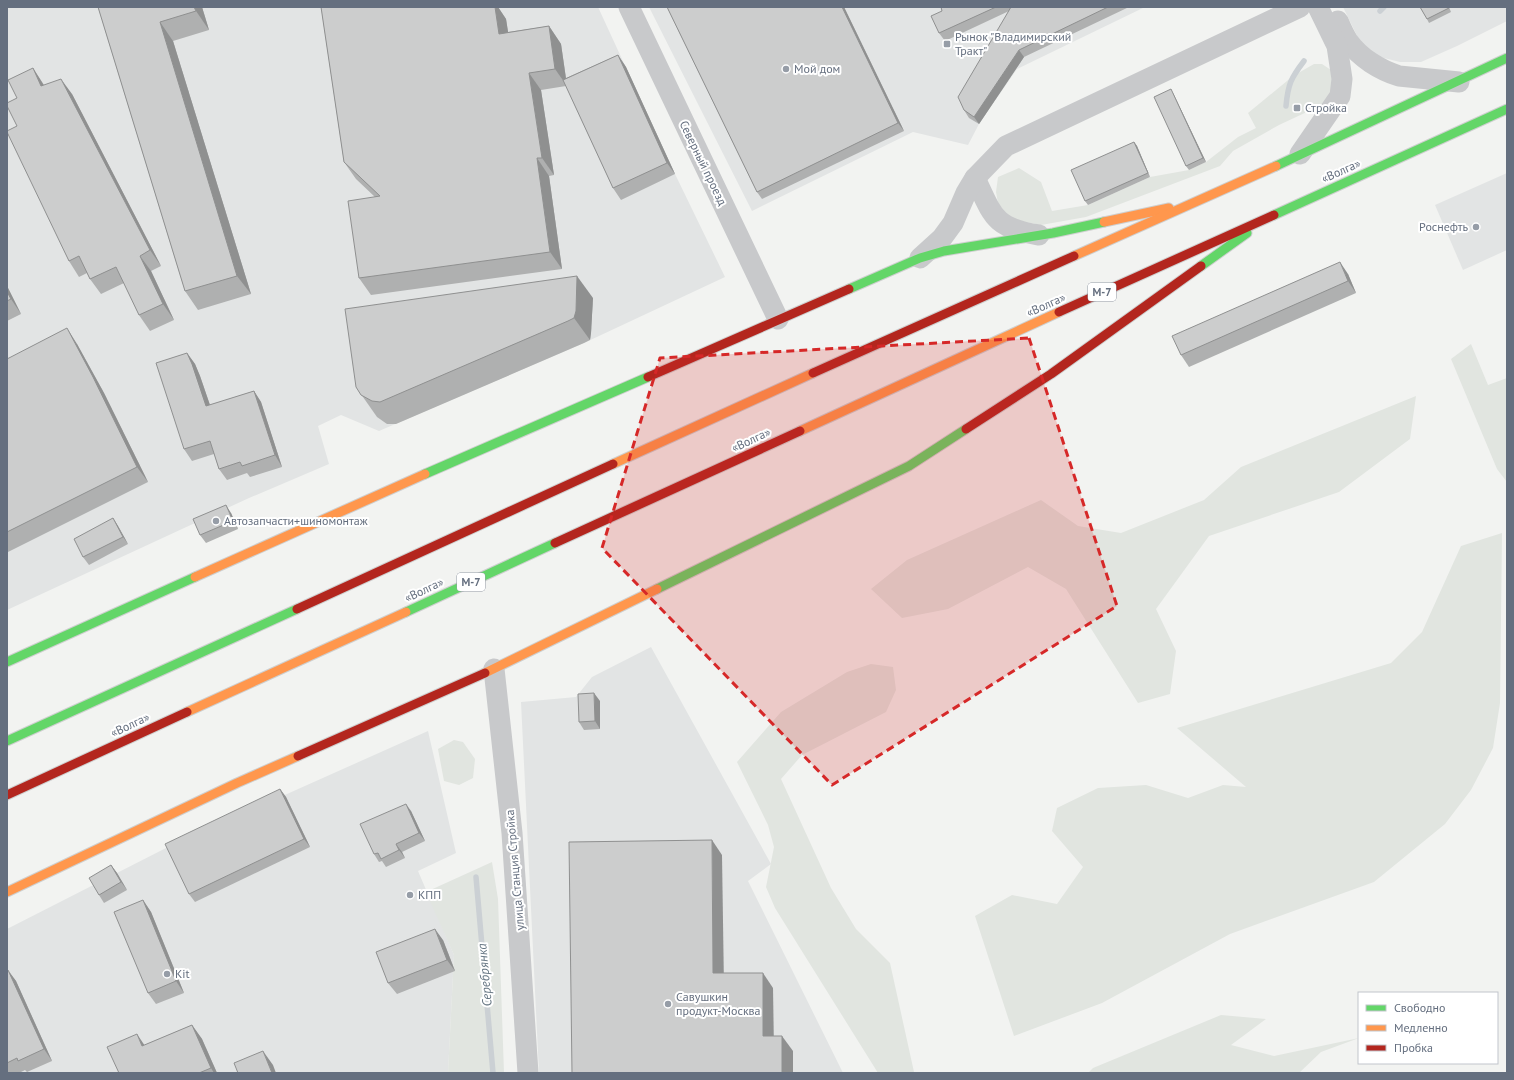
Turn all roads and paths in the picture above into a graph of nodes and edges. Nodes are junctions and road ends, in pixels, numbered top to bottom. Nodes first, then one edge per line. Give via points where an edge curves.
1 (628, 7) edge
2 (1300, 7) edge
3 (1318, 7) edge
4 (1331, 7) edge
5 (1507, 58) edge
6 (1459, 82) junction
7 (1507, 109) edge
8 (1300, 154) junction
9 (975, 178) junction
10 (1196, 202) junction
11 (1269, 217) junction
12 (1042, 235) junction
13 (920, 258) junction
14 (778, 319) junction
15 (7, 662) edge
16 (494, 669) junction
17 (7, 741) edge
18 (7, 795) edge
19 (7, 892) edge
20 (528, 1073) edge

1 - 14 street, Северный проезд
2 - 9 street via 1006,146
3 - 8 street via 1337,46 1342,79 1340,96
4 - 6 street via 1347,40 1360,55 1374,64 1399,76
5 - 6 main road
6 - 8 main road
7 - 11 main road, «Волга» / М-7
8 - 10 main road
9 - 12 street via 991,212 1001,223 1020,232
9 - 13 street via 953,223 942,238
10 - 12 main road
10 - 17 main road
11 - 16 main road via 1051,374 909,466
11 - 18 main road, «Волга» / М-7
12 - 13 main road via 951,250
13 - 14 main road
14 - 15 main road via 374,496
16 - 19 main road via 237,783
16 - 20 street, улица Станция Стройка via 512,832

